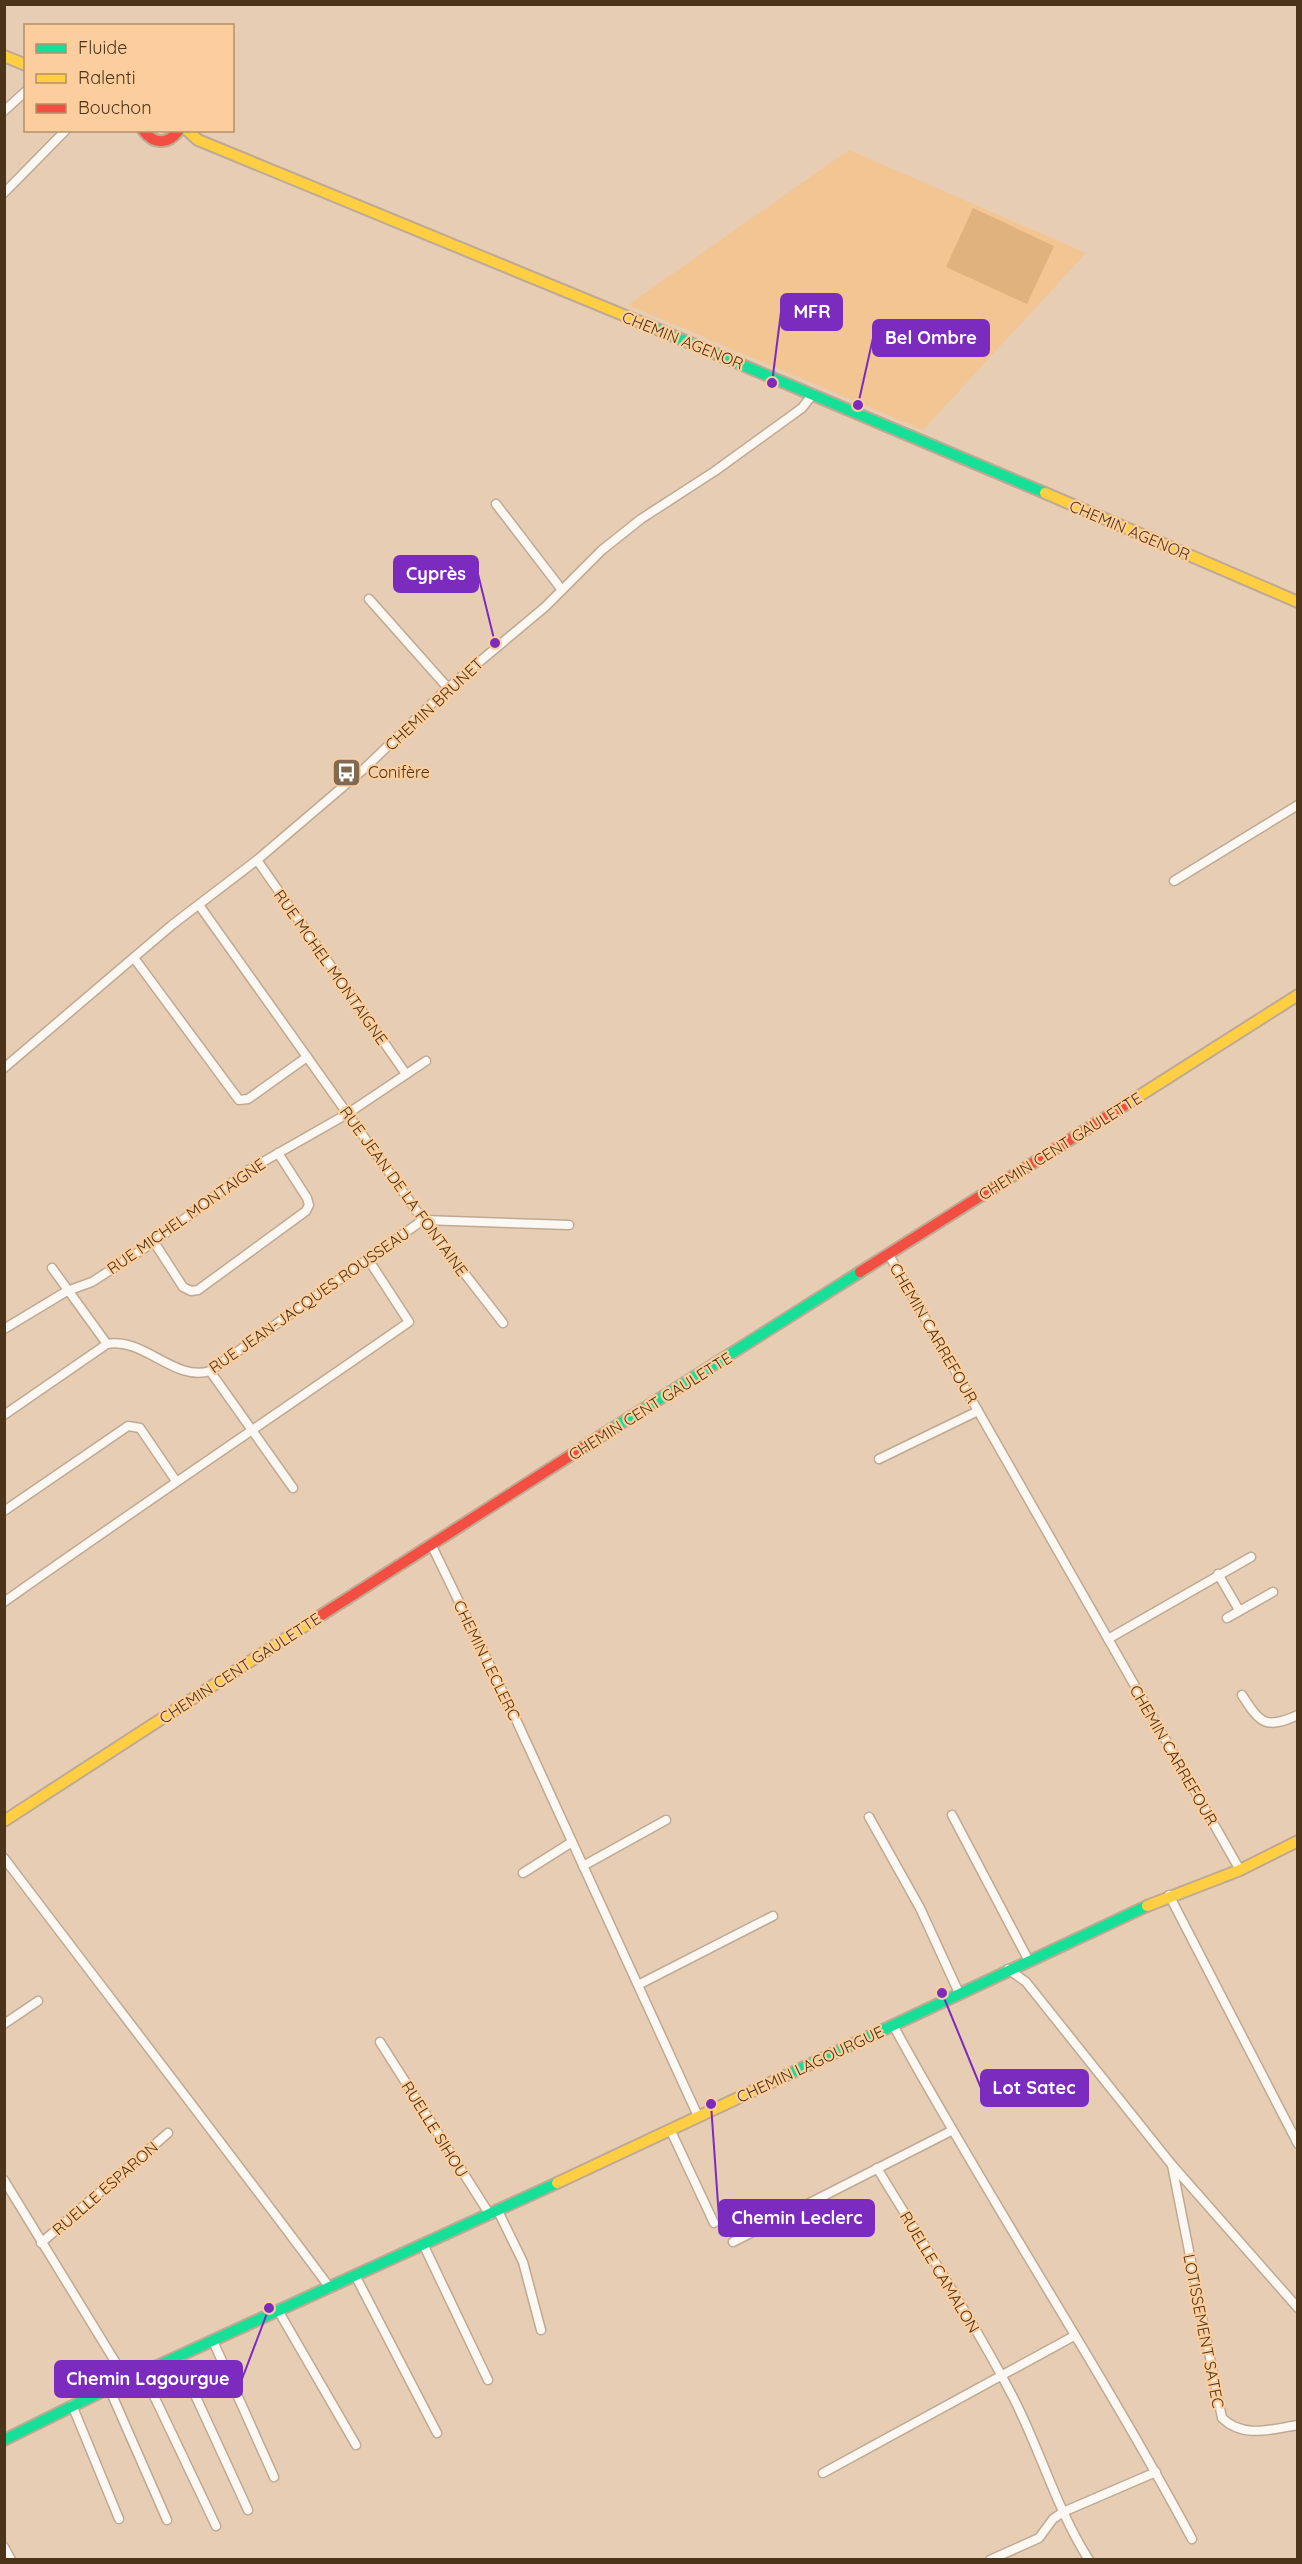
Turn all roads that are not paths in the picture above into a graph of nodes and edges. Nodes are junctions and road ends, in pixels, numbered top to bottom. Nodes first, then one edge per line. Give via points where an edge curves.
1 (4, 56) edge
2 (24, 64) edge
3 (24, 93) edge
4 (4, 111) edge
5 (64, 132) edge
6 (144, 132) edge
7 (189, 132) edge
8 (176, 135) edge
9 (198, 140) junction
10 (4, 193) edge
11 (813, 394) junction
12 (496, 504) dead end
13 (562, 590) junction
14 (369, 599) dead end
15 (1298, 602) edge
16 (448, 688) junction
17 (1298, 805) edge
18 (257, 860) junction
19 (1174, 880) dead end
20 (199, 905) junction
21 (134, 958) junction
22 (1298, 995) edge
23 (307, 1057) junction
24 (426, 1061) dead end
25 (4, 1068) edge
26 (406, 1074) junction
27 (347, 1114) junction
28 (278, 1153) junction
29 (423, 1221) junction
30 (569, 1224) dead end
31 (154, 1242) junction
32 (889, 1255) junction
33 (368, 1259) junction
34 (52, 1268) dead end
35 (67, 1291) junction
36 (503, 1323) dead end
37 (4, 1329) edge
38 (107, 1344) junction
39 (210, 1371) junction
40 (978, 1411) junction
41 (4, 1415) edge
42 (253, 1431) junction
43 (879, 1459) dead end
44 (176, 1480) junction
45 (293, 1488) dead end
46 (4, 1511) edge
47 (431, 1544) junction
48 (1251, 1557) dead end
49 (1218, 1575) junction
50 (1273, 1592) dead end
51 (4, 1602) edge
52 (1239, 1610) junction
53 (1227, 1618) dead end
54 (1108, 1639) junction
55 (1242, 1695) dead end
56 (1298, 1714) edge
57 (952, 1815) dead end
58 (869, 1817) dead end
59 (666, 1820) dead end
60 (4, 1821) edge
61 (1298, 1841) edge
62 (572, 1842) junction
63 (4, 1858) edge
64 (584, 1866) junction
65 (1240, 1870) junction
66 (524, 1873) dead end
67 (1168, 1895) junction
68 (773, 1916) dead end
69 (1029, 1961) junction
70 (1008, 1969) junction
71 (638, 1985) junction
72 (959, 1993) junction
73 (38, 2001) dead end
74 (4, 2024) edge
75 (893, 2025) junction
76 (380, 2042) dead end
77 (698, 2116) junction
78 (670, 2128) junction
79 (951, 2131) junction
80 (168, 2133) dead end
81 (1298, 2144) edge
82 (1172, 2165) junction
83 (877, 2168) junction
84 (4, 2180) edge
85 (494, 2213) junction
86 (714, 2223) dead end
87 (41, 2242) junction
88 (733, 2242) dead end
89 (424, 2246) junction
90 (356, 2277) junction
91 (330, 2288) junction
92 (1298, 2308) edge
93 (279, 2312) junction
94 (541, 2330) dead end
95 (1074, 2336) junction
96 (213, 2341) junction
97 (178, 2358) junction
98 (143, 2373) junction
99 (1002, 2376) junction
100 (488, 2380) dead end
101 (127, 2381) junction
102 (110, 2388) junction
103 (72, 2405) junction
104 (1298, 2426) edge
105 (436, 2433) dead end
106 (4, 2440) edge
107 (356, 2445) dead end
108 (1156, 2472) junction
109 (823, 2473) dead end
110 (274, 2477) dead end
111 (248, 2510) dead end
112 (1063, 2512) junction
113 (119, 2518) dead end
114 (167, 2520) dead end
115 (216, 2526) dead end
116 (1192, 2539) dead end
117 (4, 2547) edge
118 (11, 2559) edge
119 (990, 2559) edge
120 (1089, 2559) edge

1 - 2 street
3 - 4 street
5 - 10 street
6 - 8 street, CHEMIN AGENOR via 157,143
7 - 9 street, CHEMIN AGENOR
8 - 9 street, CHEMIN AGENOR
9 - 11 street, CHEMIN AGENOR
11 - 13 street, CHEMIN BRUNET via 802,408 641,519 602,550
11 - 15 street, CHEMIN AGENOR
12 - 13 street
13 - 16 street, CHEMIN BRUNET
14 - 16 street
16 - 18 street, CHEMIN BRUNET via 365,768
17 - 19 street
18 - 20 street, CHEMIN BRUNET
18 - 26 street, RUE MCHEL MONTAIGNE
20 - 21 street, CHEMIN BRUNET
20 - 23 street, RUE JEAN DE LA FONTAINE
21 - 23 street via 239,1100 248,1099
21 - 25 street, CHEMIN BRUNET
22 - 32 street, CHEMIN CENT GAULETTE
23 - 27 street, RUE JEAN DE LA FONTAINE
24 - 26 street, RUE MICHEL MONTAIGNE
26 - 27 street, RUE MICHEL MONTAIGNE
27 - 28 street, RUE MICHEL MONTAIGNE
27 - 29 street, RUE JEAN DE LA FONTAINE
28 - 31 street, RUE MICHEL MONTAIGNE via 247,1171
28 - 31 street via 307,1198 306,1211 198,1290 183,1287
29 - 30 street, RUE JEAN-JACQUES ROUSSEAU
29 - 33 street, RUE JEAN-JACQUES ROUSSEAU
29 - 36 street, RUE JEAN DE LA FONTAINE
31 - 35 street, RUE MICHEL MONTAIGNE via 92,1282
32 - 40 street, CHEMIN CARREFOUR
32 - 47 street, CHEMIN CENT GAULETTE
33 - 39 street, RUE JEAN-JACQUES ROUSSEAU
33 - 42 street via 409,1322
34 - 35 street
35 - 37 street, RUE MICHEL MONTAIGNE
35 - 38 street
38 - 39 street, RUE JEAN-JACQUES ROUSSEAU via 128,1344 190,1373
38 - 41 street
39 - 42 street
40 - 43 street, CHEMIN CARREFOUR
40 - 54 street, CHEMIN CARREFOUR
42 - 44 street
42 - 45 street
44 - 46 street via 140,1428 128,1426
44 - 51 street
47 - 60 street, CHEMIN CENT GAULETTE
47 - 62 street, CHEMIN LECLERC
48 - 49 street
49 - 52 street
49 - 54 street
50 - 52 street
52 - 53 street
54 - 65 street, CHEMIN CARREFOUR
55 - 56 street via 1263,1722 1282,1722
57 - 69 street
58 - 72 street via 920,1908
59 - 64 street
61 - 65 street, CHEMIN LAGOURGUE
62 - 64 street, CHEMIN LECLERC
62 - 66 street
63 - 91 street
64 - 71 street, CHEMIN LECLERC
65 - 67 street, CHEMIN LAGOURGUE
67 - 69 street, CHEMIN LAGOURGUE
67 - 81 street
68 - 71 street
69 - 70 street, CHEMIN LAGOURGUE
70 - 72 street, CHEMIN LAGOURGUE
70 - 82 street, LOTISSEMENT SATEC via 1026,1982
71 - 77 street, CHEMIN LECLERC
72 - 75 street, CHEMIN LAGOURGUE
73 - 74 street
75 - 77 street, CHEMIN LAGOURGUE
75 - 79 street
76 - 85 street, RUELLE SIHOU
77 - 78 street, CHEMIN LAGOURGUE
78 - 85 street, CHEMIN LAGOURGUE
78 - 86 street
79 - 83 street
79 - 95 street
80 - 87 street, RUELLE ESPARON
82 - 92 street, LOTISSEMENT SATEC
82 - 104 street, LOTISSEMENT SATEC via 1222,2418 1231,2426 1250,2432
83 - 88 street
83 - 99 street, RUELLE CAMALON
84 - 87 street, RUELLE ESPARON
85 - 89 street, CHEMIN LAGOURGUE
85 - 94 street via 523,2262
87 - 101 street, RUELLE ESPARON
89 - 90 street, CHEMIN LAGOURGUE
89 - 100 street
90 - 91 street, CHEMIN LAGOURGUE
90 - 105 street
91 - 93 street, CHEMIN LAGOURGUE
93 - 96 street, CHEMIN LAGOURGUE
93 - 107 street
95 - 99 street
95 - 108 street
96 - 97 street, CHEMIN LAGOURGUE
96 - 110 street
97 - 98 street, CHEMIN LAGOURGUE
97 - 111 street
98 - 101 street, CHEMIN LAGOURGUE
98 - 115 street
99 - 109 street
99 - 112 street, RUELLE CAMALON via 1033,2436
101 - 102 street, CHEMIN LAGOURGUE
102 - 103 street, CHEMIN LAGOURGUE
102 - 114 street
103 - 106 street, CHEMIN LAGOURGUE
103 - 113 street
108 - 112 street
108 - 116 street
112 - 119 street via 1039,2538
112 - 120 street, RUELLE CAMALON
117 - 118 street

